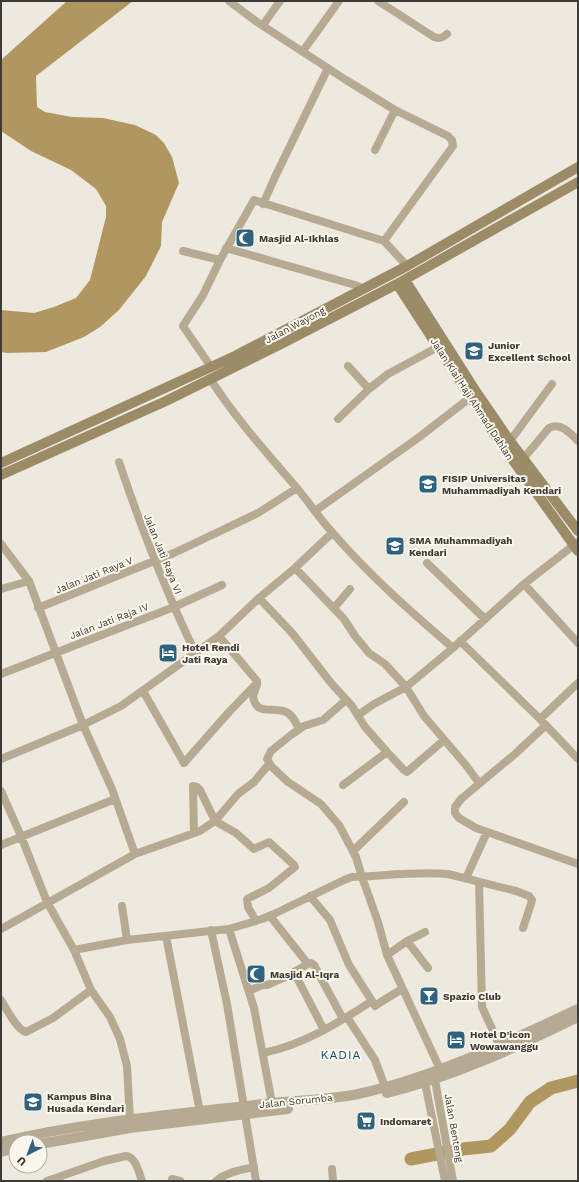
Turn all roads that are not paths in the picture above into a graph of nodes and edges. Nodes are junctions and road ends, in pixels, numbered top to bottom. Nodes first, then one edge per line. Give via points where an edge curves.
1 (229, 1) edge
2 (280, 1) edge
3 (340, 1) edge
4 (378, 1) edge
5 (263, 26) junction
6 (447, 34) dead end
7 (303, 51) junction
8 (328, 68) junction
9 (395, 110) junction
10 (376, 150) dead end
11 (578, 167) edge
12 (578, 182) edge
13 (528, 196) junction
14 (263, 204) junction
15 (534, 207) junction
16 (384, 241) junction
17 (226, 248) junction
18 (183, 251) dead end
19 (220, 260) junction
20 (407, 266) junction
21 (402, 285) junction
22 (364, 289) junction
23 (438, 347) junction
24 (348, 366) dead end
25 (211, 367) junction
26 (211, 380) junction
27 (552, 384) dead end
28 (369, 389) junction
29 (471, 397) junction
30 (338, 419) dead end
31 (510, 441) junction
32 (578, 441) edge
33 (523, 459) junction
34 (119, 462) dead end
35 (1, 463) edge
36 (1, 475) edge
37 (297, 488) junction
38 (315, 511) junction
39 (578, 531) edge
40 (332, 533) junction
41 (1, 544) edge
42 (576, 546) edge
43 (156, 561) junction
44 (427, 563) dead end
45 (295, 568) junction
46 (29, 581) junction
47 (524, 584) junction
48 (222, 585) dead end
49 (1, 589) edge
50 (350, 589) dead end
51 (259, 598) junction
52 (174, 607) junction
53 (38, 608) junction
54 (334, 608) junction
55 (485, 618) junction
56 (219, 636) junction
57 (460, 641) junction
58 (578, 643) edge
59 (453, 648) junction
60 (56, 652) junction
61 (195, 652) junction
62 (1, 674) edge
63 (257, 683) junction
64 (578, 683) edge
65 (406, 688) junction
66 (143, 691) junction
67 (346, 700) junction
68 (358, 715) junction
69 (543, 722) junction
70 (83, 725) junction
71 (299, 729) junction
72 (444, 740) junction
73 (387, 752) junction
74 (1, 759) edge
75 (578, 759) edge
76 (270, 764) junction
77 (479, 783) junction
78 (343, 785) dead end
79 (1, 791) edge
80 (115, 799) junction
81 (404, 802) dead end
82 (215, 821) junction
83 (487, 832) junction
84 (194, 834) junction
85 (21, 836) junction
86 (1, 845) edge
87 (353, 851) junction
88 (135, 854) junction
89 (578, 864) edge
90 (362, 877) junction
91 (466, 878) junction
92 (479, 882) junction
93 (310, 896) junction
94 (48, 902) junction
95 (122, 906) dead end
96 (270, 916) junction
97 (256, 921) junction
98 (523, 928) dead end
99 (1, 929) edge
100 (229, 929) junction
101 (211, 930) junction
102 (425, 932) dead end
103 (166, 936) junction
104 (127, 940) junction
105 (407, 941) junction
106 (74, 950) junction
107 (387, 955) junction
108 (308, 964) junction
109 (428, 968) dead end
110 (294, 973) junction
111 (402, 989) junction
112 (92, 990) junction
113 (250, 991) junction
114 (1, 1000) edge
115 (372, 1001) junction
116 (578, 1009) edge
117 (578, 1017) edge
118 (345, 1018) junction
119 (324, 1030) junction
120 (499, 1044) junction
121 (263, 1054) junction
122 (434, 1073) junction
123 (385, 1087) junction
124 (272, 1103) junction
125 (244, 1111) junction
126 (200, 1112) junction
127 (170, 1119) junction
128 (130, 1120) junction
129 (1, 1142) edge
130 (48, 1142) edge
131 (444, 1155) junction
132 (254, 1167) junction
133 (332, 1169) dead end
134 (47, 1181) edge
135 (142, 1181) edge
136 (216, 1181) edge
137 (256, 1181) edge
138 (332, 1181) edge
139 (445, 1181) edge
140 (453, 1181) edge

1 - 5 street
2 - 5 street
3 - 7 street
4 - 6 street via 434,37 442,38
5 - 7 street
7 - 8 street
8 - 9 street
8 - 14 street
9 - 10 street
9 - 16 street via 448,136 453,146
11 - 13 main road, Jalan Wayong
12 - 15 main road, Jalan Wayong
13 - 15 main road
13 - 20 main road, Jalan Wayong
14 - 16 street
14 - 17 street via 254,200
15 - 21 main road, Jalan Wayong
16 - 20 street
17 - 19 street
17 - 22 street
18 - 19 street
19 - 25 street via 204,295 183,326
20 - 22 main road, Jalan Wayong
21 - 23 main road, Jalan Kiai Haji Ahmad Dahlan
21 - 26 main road, Jalan Wayong
21 - 31 main road, Jalan Kiai Haji Ahmad Dahlan
22 - 25 main road, Jalan Wayong
23 - 28 street via 399,367
23 - 29 main road, Jalan Kiai Haji Ahmad Dahlan
24 - 28 street
25 - 35 main road, Jalan Wayong
26 - 36 main road, Jalan Wayong
26 - 37 street via 234,414
27 - 31 street
28 - 30 street
29 - 38 street
29 - 42 main road, Jalan Kiai Haji Ahmad Dahlan via 497,438
31 - 33 main road, Jalan Kiai Haji Ahmad Dahlan
32 - 33 street via 561,427 553,426
33 - 39 main road, Jalan Kiai Haji Ahmad Dahlan
34 - 43 street, Jalan Jati Raya VI
37 - 38 street
37 - 43 street, Jalan Jati Raya V via 258,513
38 - 40 street
40 - 45 street
40 - 59 street via 401,603
41 - 46 street
42 - 47 street
43 - 52 street, Jalan Jati Raya VI
43 - 53 street, Jalan Jati Raya V
44 - 55 street
45 - 51 street
45 - 54 street
46 - 49 street
46 - 53 street
47 - 55 street
47 - 58 street
48 - 52 street, Jalan Jati Raja IV
50 - 54 street
51 - 56 street
51 - 67 street via 293,634
52 - 60 street, Jalan Jati Raja IV
52 - 61 street, Jalan Jati Raya VI
53 - 60 street
54 - 65 street via 369,653 385,664
55 - 57 street
56 - 61 street
56 - 63 street
57 - 59 street
57 - 69 street
59 - 65 street
60 - 62 street, Jalan Jati Raja IV
60 - 70 street
61 - 66 street
63 - 66 street via 184,763
63 - 71 street via 253,696 258,707 285,712
64 - 69 street
65 - 68 street
65 - 72 street
66 - 70 street via 121,706
67 - 68 street
67 - 71 street via 323,720
68 - 73 street
69 - 75 street
69 - 77 street via 515,754
70 - 74 street
70 - 80 street
71 - 76 street via 271,751 267,759
72 - 73 street via 407,772
72 - 77 street
73 - 78 street
76 - 82 street via 254,782 238,794
76 - 87 street, Jalan Benteng via 288,782 329,812
77 - 83 street via 454,809 456,815 470,825
79 - 85 street
80 - 85 street
80 - 88 street
81 - 87 street
82 - 84 street
82 - 84 street via 200,790 193,786
82 - 97 street via 236,833 254,849 269,842 295,866 290,873 269,888 247,899 248,907
83 - 89 street
83 - 91 street
84 - 88 street
85 - 86 street
85 - 94 street
87 - 90 street, Jalan Benteng
88 - 94 street
90 - 91 street via 438,873
90 - 93 street via 344,880
90 - 107 street, Jalan Benteng
91 - 92 street
92 - 98 street via 530,896 532,900
92 - 120 street via 482,1007
93 - 96 street
93 - 115 street via 330,920 349,965
94 - 99 street
94 - 106 street
95 - 104 street
96 - 97 street
96 - 108 street
97 - 100 street
100 - 101 street
100 - 113 street
101 - 103 street
101 - 125 street via 224,988
102 - 105 street
103 - 104 street
103 - 126 street
104 - 106 street
105 - 107 street
105 - 109 street
106 - 112 street
107 - 111 street, Jalan Benteng
108 - 110 street
108 - 118 street via 311,962 314,965
110 - 113 street
110 - 119 street
111 - 115 street via 375,1006
111 - 122 street, Jalan Benteng
112 - 114 street via 53,1018 26,1032 22,1031
112 - 128 street via 110,1018 125,1055
113 - 121 street
115 - 118 street
116 - 120 street, Jalan Sorumba
117 - 122 street, Jalan Sorumba via 514,1047
118 - 119 street
118 - 123 street via 375,1060
119 - 121 street via 288,1047
120 - 122 street, Jalan Sorumba
121 - 124 street
122 - 123 street, Jalan Sorumba
122 - 125 street, Jalan Sorumba via 387,1093 353,1100
122 - 131 street, Jalan Benteng
123 - 124 street, Jalan Sorumba via 333,1098
124 - 125 street, Jalan Sorumba
125 - 126 street, Jalan Sorumba
125 - 127 street, Jalan Sorumba
125 - 132 street
126 - 127 street, Jalan Sorumba
127 - 128 street, Jalan Sorumba
127 - 130 street, Jalan Sorumba
128 - 129 street, Jalan Sorumba
131 - 139 street, Jalan Benteng
131 - 140 street, Jalan Benteng
132 - 136 street via 229,1173
132 - 137 street
133 - 138 street
134 - 135 street via 126,1156 130,1156 135,1162

